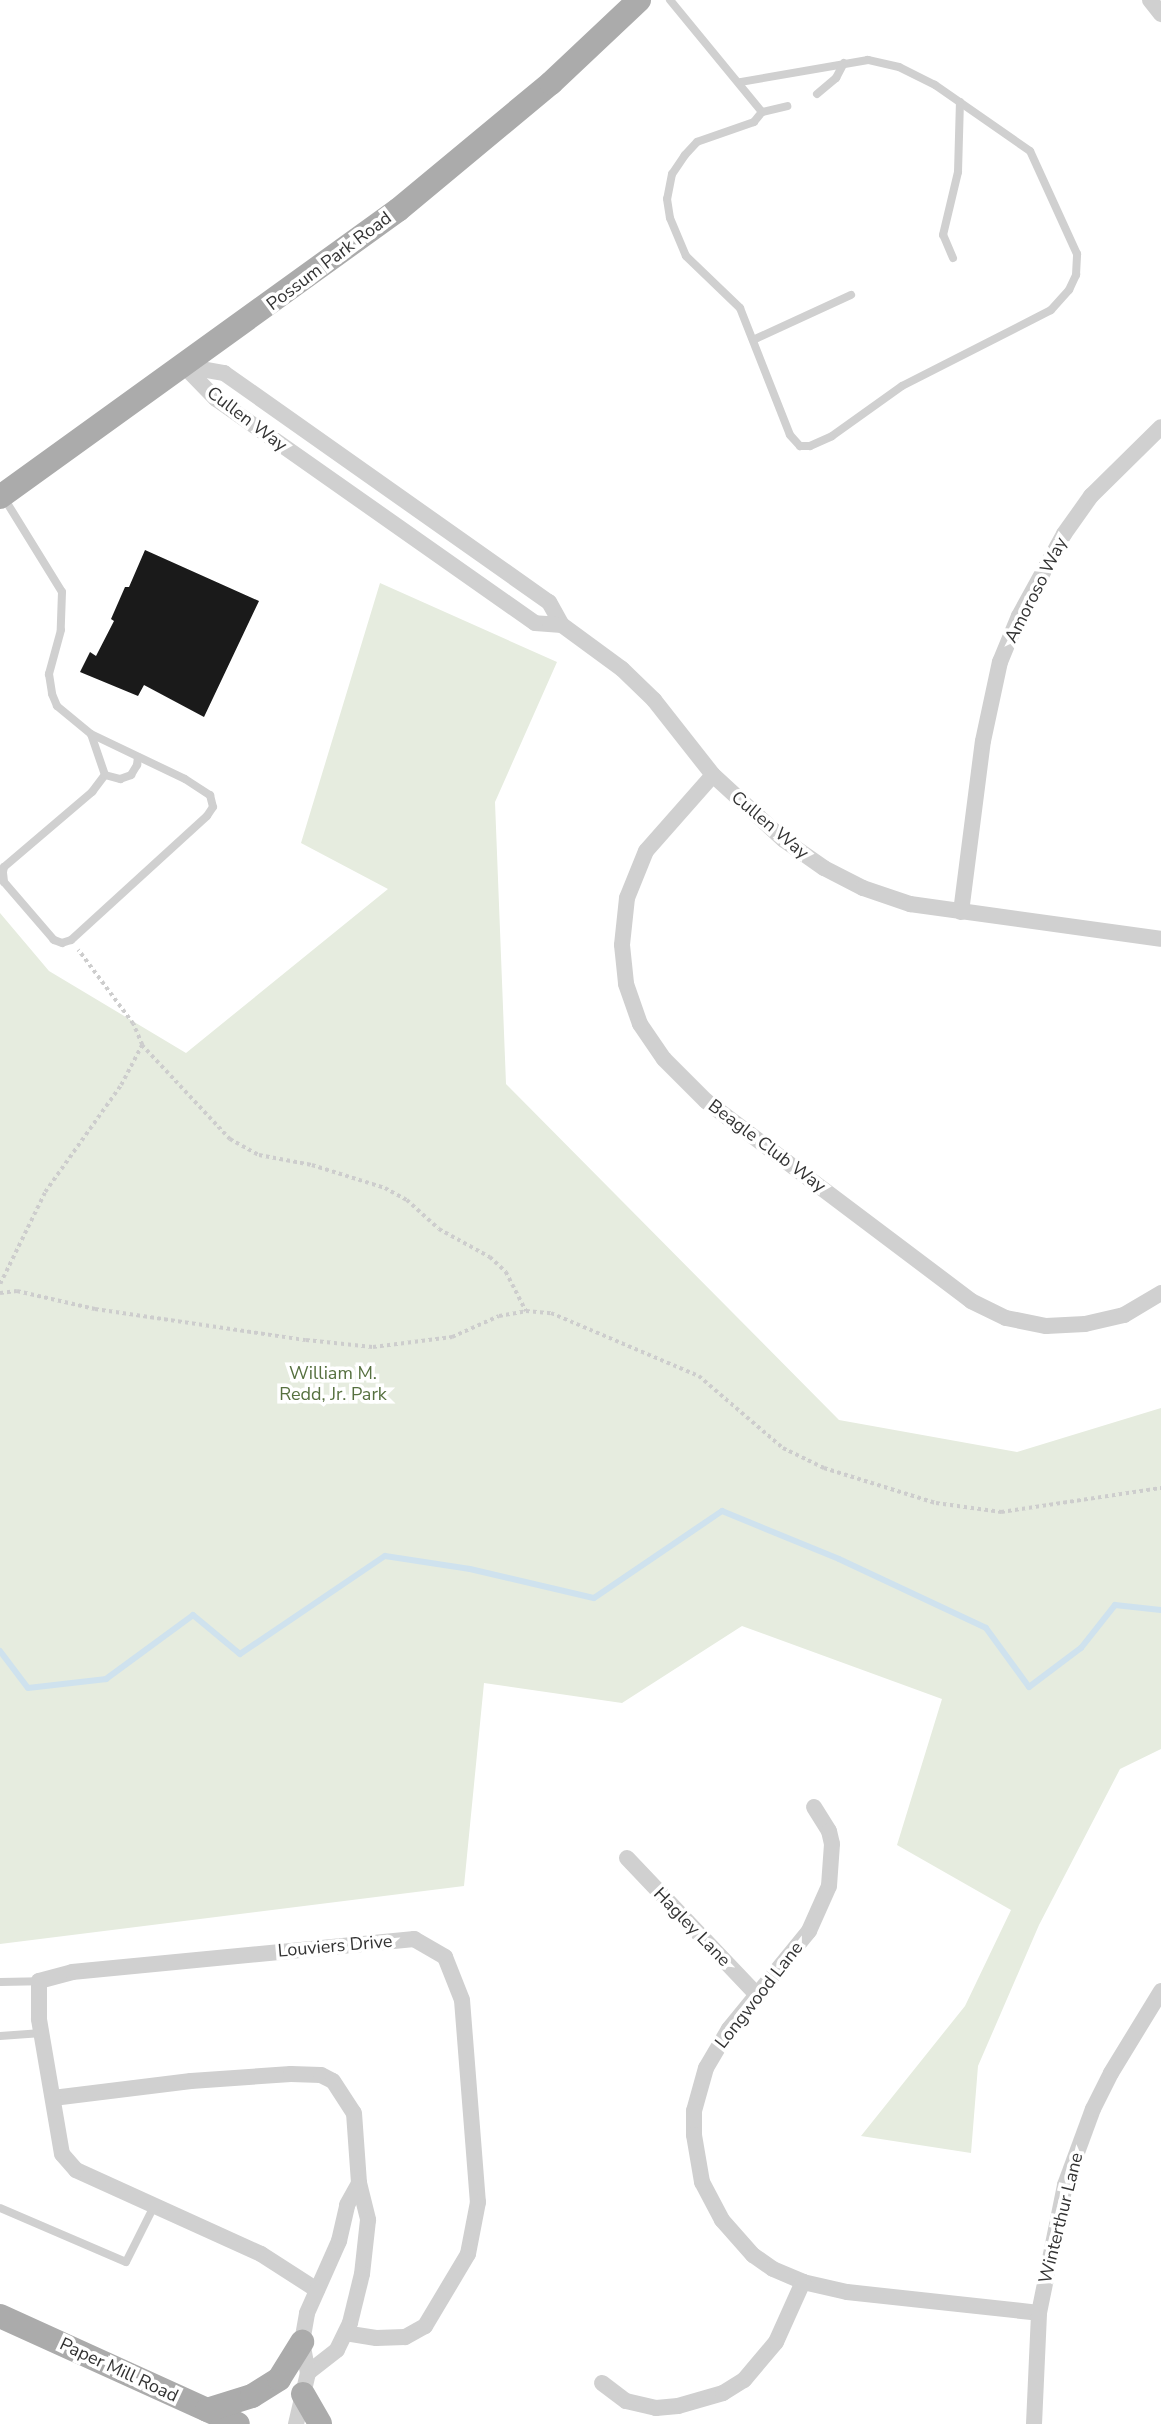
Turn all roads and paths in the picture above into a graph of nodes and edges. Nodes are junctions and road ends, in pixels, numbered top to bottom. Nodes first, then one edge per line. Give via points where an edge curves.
1 (639, 0) edge
2 (670, 0) edge
3 (1150, 0) edge
4 (1161, 14) edge
5 (844, 63) junction
6 (740, 82) junction
7 (817, 94) dead end
8 (960, 102) junction
9 (787, 106) dead end
10 (762, 112) junction
11 (953, 258) dead end
12 (851, 295) dead end
13 (753, 340) junction
14 (184, 366) junction
15 (1161, 427) edge
16 (1, 497) edge
17 (562, 625) junction
18 (91, 734) junction
19 (138, 757) junction
20 (105, 775) junction
21 (713, 775) junction
22 (961, 912) junction
23 (1161, 939) edge
24 (71, 940) junction
25 (142, 1045) junction
26 (0, 1284) edge
27 (0, 1293) edge
28 (1161, 1293) edge
29 (526, 1311) junction
30 (1161, 1488) edge
31 (814, 1807) dead end
32 (627, 1858) dead end
33 (39, 1980) junction
34 (0, 1982) edge
35 (1161, 1991) edge
36 (757, 1995) junction
37 (42, 2033) junction
38 (0, 2036) edge
39 (53, 2098) junction
40 (359, 2183) junction
41 (154, 2206) junction
42 (0, 2208) edge
43 (803, 2282) junction
44 (317, 2290) junction
45 (1039, 2313) junction
46 (0, 2316) edge
47 (345, 2333) junction
48 (302, 2342) junction
49 (602, 2383) dead end
50 (306, 2384) junction
51 (205, 2413) edge
52 (238, 2424) edge
53 (296, 2424) edge
54 (320, 2424) edge
55 (1034, 2424) edge

1 - 14 main road, Possum Park Road via 551,83 459,160 340,255
2 - 6 lane
3 - 4 street
5 - 6 lane
5 - 7 lane via 836,78
5 - 8 lane via 868,60 899,66
6 - 10 lane
8 - 11 lane via 958,172 943,235
8 - 13 lane via 1030,151 1077,254 1076,275 1069,290 1051,310 902,386 832,436 810,446 800,446 790,435
9 - 10 lane
10 - 13 lane via 754,122 697,142 672,174 667,200 677,242 740,307
12 - 13 lane
14 - 16 main road, Possum Park Road
14 - 17 street, Cullen Way via 216,399 535,623
14 - 17 street, Cullen Way via 225,373 549,602
15 - 22 street, Amoroso Way via 1091,496 1063,534 1019,616 1000,663 984,741
16 - 18 lane via 62,593 61,630 49,674 52,694 57,706
17 - 21 street, Cullen Way via 622,669 654,700
18 - 19 lane
18 - 20 lane
19 - 20 lane via 131,775 120,779
19 - 24 lane via 210,795 213,807
20 - 24 lane via 92,792 4,867 4,882 54,940
21 - 22 street, Cullen Way via 784,840 824,868 863,888 911,904
21 - 28 street, Beagle Club Way via 646,851 627,898 622,945 626,984 640,1024 664,1059 717,1109 971,1301 1006,1318 1046,1326 1084,1324 1124,1315
22 - 23 street, Cullen Way
24 - 25 path via 133,1024
25 - 26 path via 121,1084 45,1192
25 - 29 path via 230,1139 259,1155 312,1165 385,1188 407,1200 439,1229 490,1257 506,1272
27 - 29 path via 17,1291 94,1309 373,1346 430,1342 499,1316
29 - 30 path via 551,1313 699,1376 783,1448 824,1468 936,1503 1000,1512
31 - 36 street, Longwood Lane via 832,1844 829,1886 808,1931
32 - 36 street, Hagley Lane
33 - 34 lane
33 - 37 street
33 - 47 street, Louviers Drive via 72,1972 414,1939 445,1957 462,2000 473,2135 478,2202 468,2254 425,2326 405,2337
35 - 45 street, Winterthur Lane via 1111,2073 1076,2152
36 - 43 street, Longwood Lane via 706,2068 694,2111 697,2159 711,2201 737,2239 773,2269
37 - 38 lane
37 - 39 street
39 - 40 street via 186,2082 321,2075 332,2081 354,2113
39 - 41 street via 62,2154 76,2170
40 - 44 street
40 - 47 street via 368,2220 362,2274
41 - 42 lane via 126,2262
41 - 44 street via 261,2254
43 - 45 street, Longwood Lane via 847,2292
43 - 49 street via 776,2342 744,2380 723,2393 656,2408 626,2401
44 - 48 street
45 - 55 street, Winterthur Lane
46 - 51 main road, Paper Mill Road
47 - 50 street via 337,2350
48 - 50 street
48 - 51 main road via 279,2379 252,2396
50 - 53 street
50 - 54 main road
51 - 52 main road, Paper Mill Road

